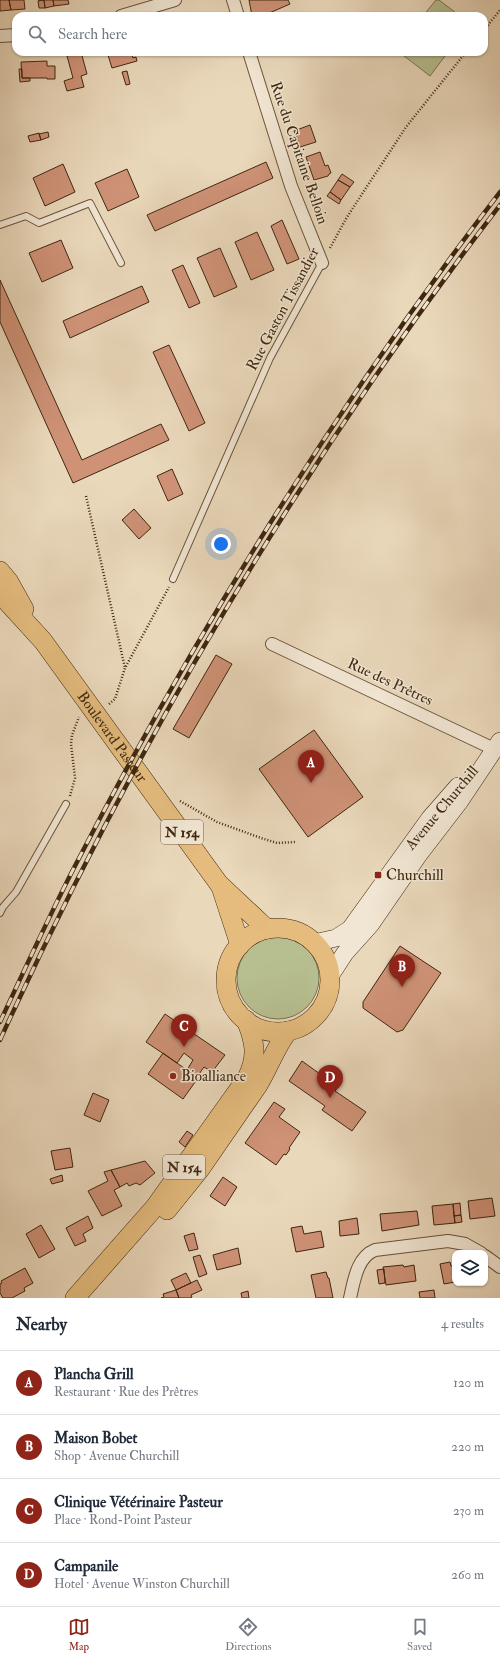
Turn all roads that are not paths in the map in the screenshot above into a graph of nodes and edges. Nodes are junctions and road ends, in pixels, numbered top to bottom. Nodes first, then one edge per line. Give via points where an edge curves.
1 (175, 0) edge
2 (233, 0) edge
3 (134, 12) edge
4 (237, 12) edge
5 (12, 35) edge
6 (0, 36) edge
7 (250, 56) edge
8 (0, 226) edge
9 (121, 263) dead end
10 (322, 263) joint
11 (0, 571) edge
12 (173, 579) road end
13 (0, 594) edge
14 (43, 641) junction
15 (272, 644) dead end
16 (497, 745) edge
17 (66, 804) road end
18 (220, 884) junction
19 (1, 909) edge
20 (267, 929) junction
21 (314, 943) junction
22 (240, 944) junction
23 (330, 976) junction
24 (246, 1020) junction
25 (288, 1030) junction
26 (476, 1250) edge
27 (488, 1258) edge
28 (500, 1267) edge
29 (75, 1298) edge
30 (89, 1298) edge
31 (350, 1298) edge

1 - 3 street
2 - 4 street
5 - 6 street
7 - 10 street, Rue du Capitaine Belloin via 291,186
8 - 9 lane via 26,216 39,223 90,203
10 - 12 lane, Rue Gaston Tissandier via 270,358
11 - 14 main road, N 154
13 - 14 main road, Boulevard Pasteur / N 154
14 - 18 main road, Boulevard Pasteur / N 154
15 - 16 street, Rue des Prêtres
16 - 21 main road, Avenue Churchill via 430,818 350,929 336,938
16 - 23 main road, Avenue Churchill via 460,801
17 - 19 lane via 16,892
18 - 20 main road, N 154
18 - 22 main road, N 154
20 - 21 main road via 292,930
20 - 22 main road via 252,935
21 - 23 main road via 325,958
22 - 24 main road via 228,967 226,984 234,1008
23 - 25 main road via 328,994 319,1011 305,1024
24 - 25 main road via 266,1030
24 - 29 main road, N 154 via 254,1057 253,1067 247,1078 155,1206
25 - 30 main road, N 154 via 258,1085 200,1169
26 - 31 street via 465,1244 448,1241 371,1252 364,1258 357,1272
27 - 28 street

